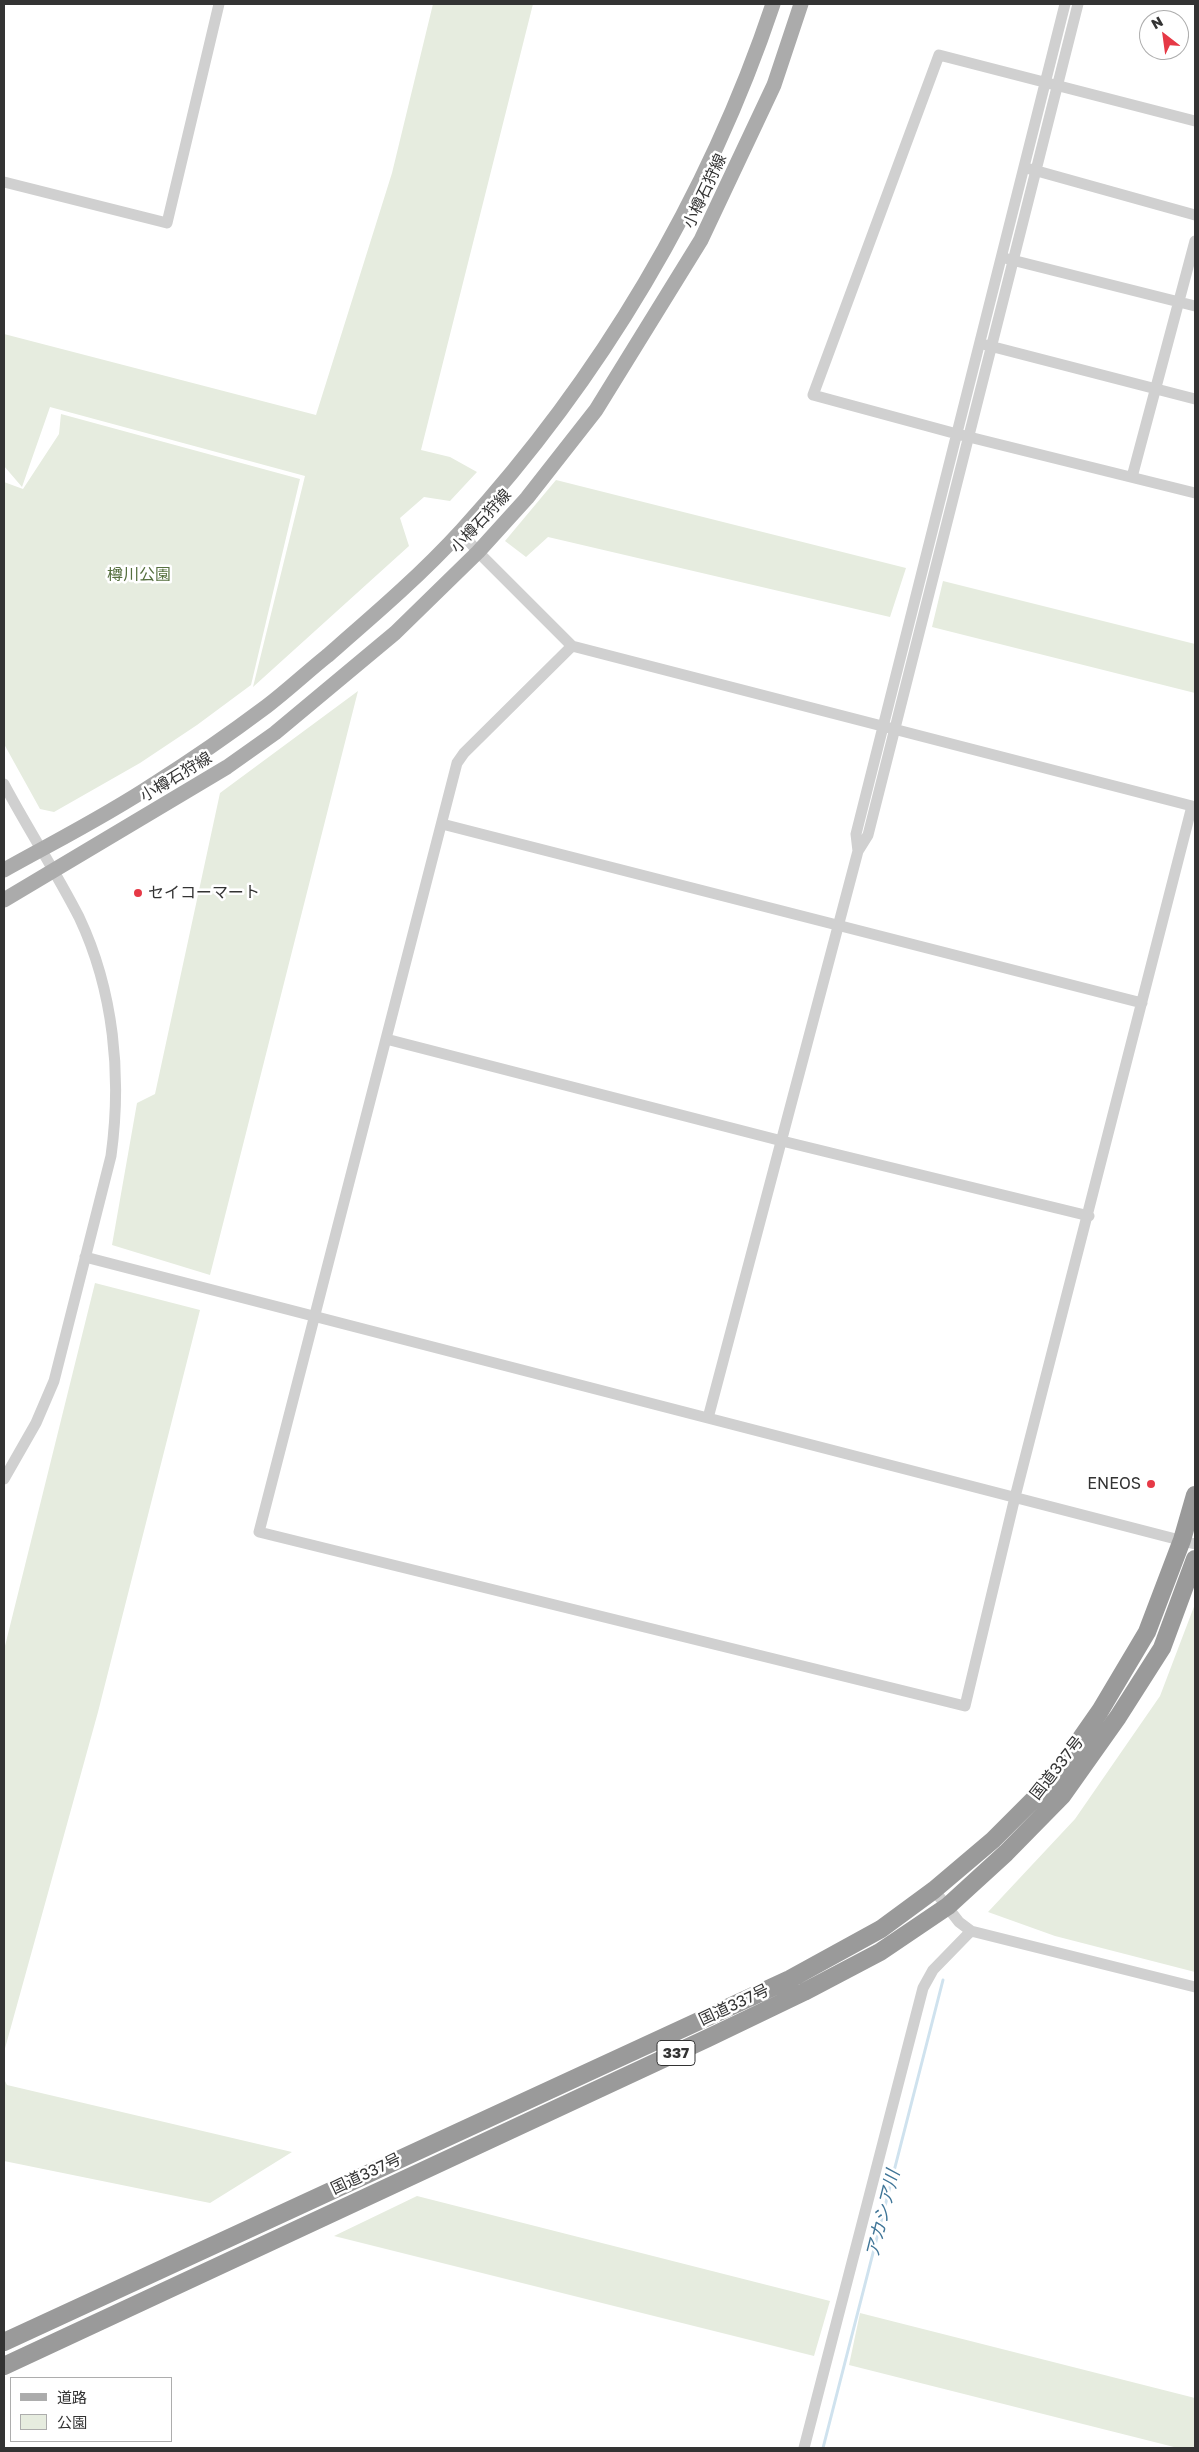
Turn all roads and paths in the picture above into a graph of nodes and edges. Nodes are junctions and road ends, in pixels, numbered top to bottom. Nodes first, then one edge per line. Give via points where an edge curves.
1 (219, 4) edge
2 (773, 4) edge
3 (801, 4) edge
4 (1065, 4) edge
5 (1078, 4) edge
6 (1045, 82) junction
7 (1058, 85) junction
8 (1195, 121) edge
9 (1024, 167) junction
10 (1036, 170) junction
11 (4, 182) edge
12 (1195, 215) edge
13 (1195, 241) edge
14 (1001, 258) junction
15 (1013, 260) junction
16 (1179, 302) junction
17 (1195, 306) edge
18 (980, 344) junction
19 (992, 346) junction
20 (1156, 389) junction
21 (1195, 399) edge
22 (957, 434) junction
23 (969, 436) junction
24 (1132, 477) junction
25 (1195, 493) edge
26 (461, 532) junction
27 (478, 552) junction
28 (572, 646) junction
29 (884, 725) junction
30 (895, 728) junction
31 (4, 784) edge
32 (442, 824) junction
33 (40, 850) junction
34 (858, 851) junction
35 (4, 870) edge
36 (53, 873) junction
37 (4, 900) edge
38 (838, 926) junction
39 (1142, 1003) junction
40 (386, 1039) junction
41 (782, 1141) junction
42 (1089, 1216) junction
43 (85, 1258) junction
44 (315, 1317) junction
45 (708, 1418) junction
46 (4, 1479) edge
47 (1195, 1495) edge
48 (1016, 1497) junction
49 (1189, 1542) edge
50 (1195, 1559) edge
51 (934, 1890) junction
52 (948, 1906) junction
53 (971, 1931) junction
54 (1195, 1987) edge
55 (4, 2342) edge
56 (4, 2366) edge
57 (804, 2448) edge

1 - 11 street via 167,223
2 - 26 main road, 小樽石狩線 via 752,67 710,162 605,348 565,407
3 - 27 main road, 小樽石狩線 via 774,86 701,240 653,322 596,410
4 - 6 street
5 - 7 street
6 - 7 street
6 - 9 street
6 - 22 street via 939,55 813,395
7 - 8 street
7 - 10 street
9 - 10 street
9 - 14 street
10 - 12 street
10 - 15 street
13 - 16 street
14 - 15 street
14 - 18 street
15 - 16 street
15 - 19 street
16 - 17 street
16 - 20 street
18 - 19 street
18 - 22 street
19 - 20 street
19 - 23 street
20 - 21 street
20 - 24 street
22 - 23 street
22 - 29 street
23 - 24 street
23 - 30 street
24 - 25 street
26 - 27 street
26 - 33 main road, 小樽石狩線 via 370,619 268,705 153,786
27 - 28 street
27 - 36 main road, 小樽石狩線 via 395,633 275,733 227,767
28 - 29 street
28 - 32 street via 464,753 457,764
29 - 30 street
29 - 34 street via 856,834
30 - 34 street via 868,835
30 - 39 street via 1192,806
31 - 33 street
32 - 38 street
32 - 40 street
33 - 35 main road, 小樽石狩線
33 - 36 street
34 - 38 street
36 - 37 main road, 小樽石狩線
36 - 43 street via 79,918 94,955 114,1038 111,1156
38 - 39 street
38 - 41 street
39 - 42 street
40 - 41 street
40 - 44 street
41 - 42 street
41 - 45 street
42 - 48 street
43 - 44 street
43 - 46 street via 54,1381 36,1423
44 - 45 street
44 - 48 street via 259,1532 965,1706
45 - 48 street
47 - 49 highway, 国道337号 / 337
48 - 49 street
49 - 51 highway, 国道337号 / 337 via 1147,1632 1100,1711 1049,1784 993,1840
50 - 52 highway, 国道337号 / 337 via 1162,1648 1062,1796
51 - 52 street
51 - 55 highway, 国道337号 / 337 via 881,1929 790,1979
52 - 53 street via 959,1922
52 - 56 highway, 国道337号 / 337 via 880,1952 804,1992
53 - 54 street
53 - 57 street via 932,1970 922,1988

